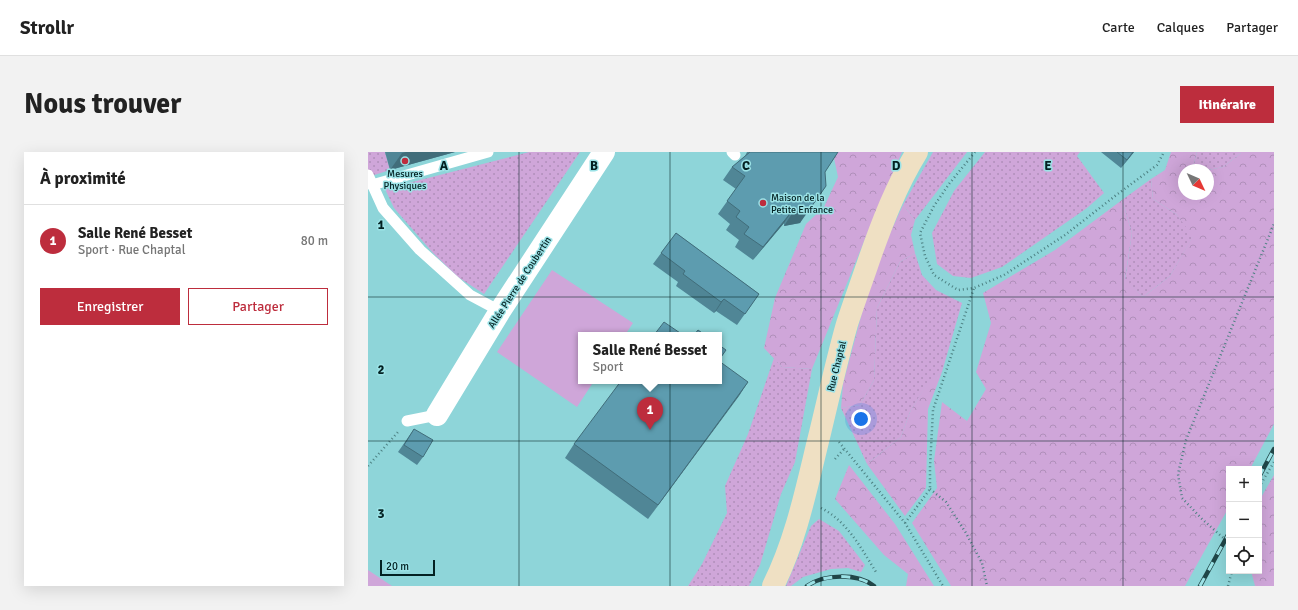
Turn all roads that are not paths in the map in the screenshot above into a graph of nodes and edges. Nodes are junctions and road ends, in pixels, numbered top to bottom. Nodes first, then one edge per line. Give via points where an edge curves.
1 (488, 152) edge
2 (604, 152) edge
3 (916, 152) edge
4 (370, 180) edge
5 (500, 311) junction
6 (437, 415) joint
7 (407, 422) road end
8 (772, 586) edge

1 - 4 lane
2 - 5 street, Allée Pierre de Coubertin
3 - 8 street, Rue Chaptal via 893,198 850,315 804,500 792,541
4 - 5 lane via 384,208 420,250 470,295
5 - 6 street, Allée Pierre de Coubertin
6 - 7 lane

